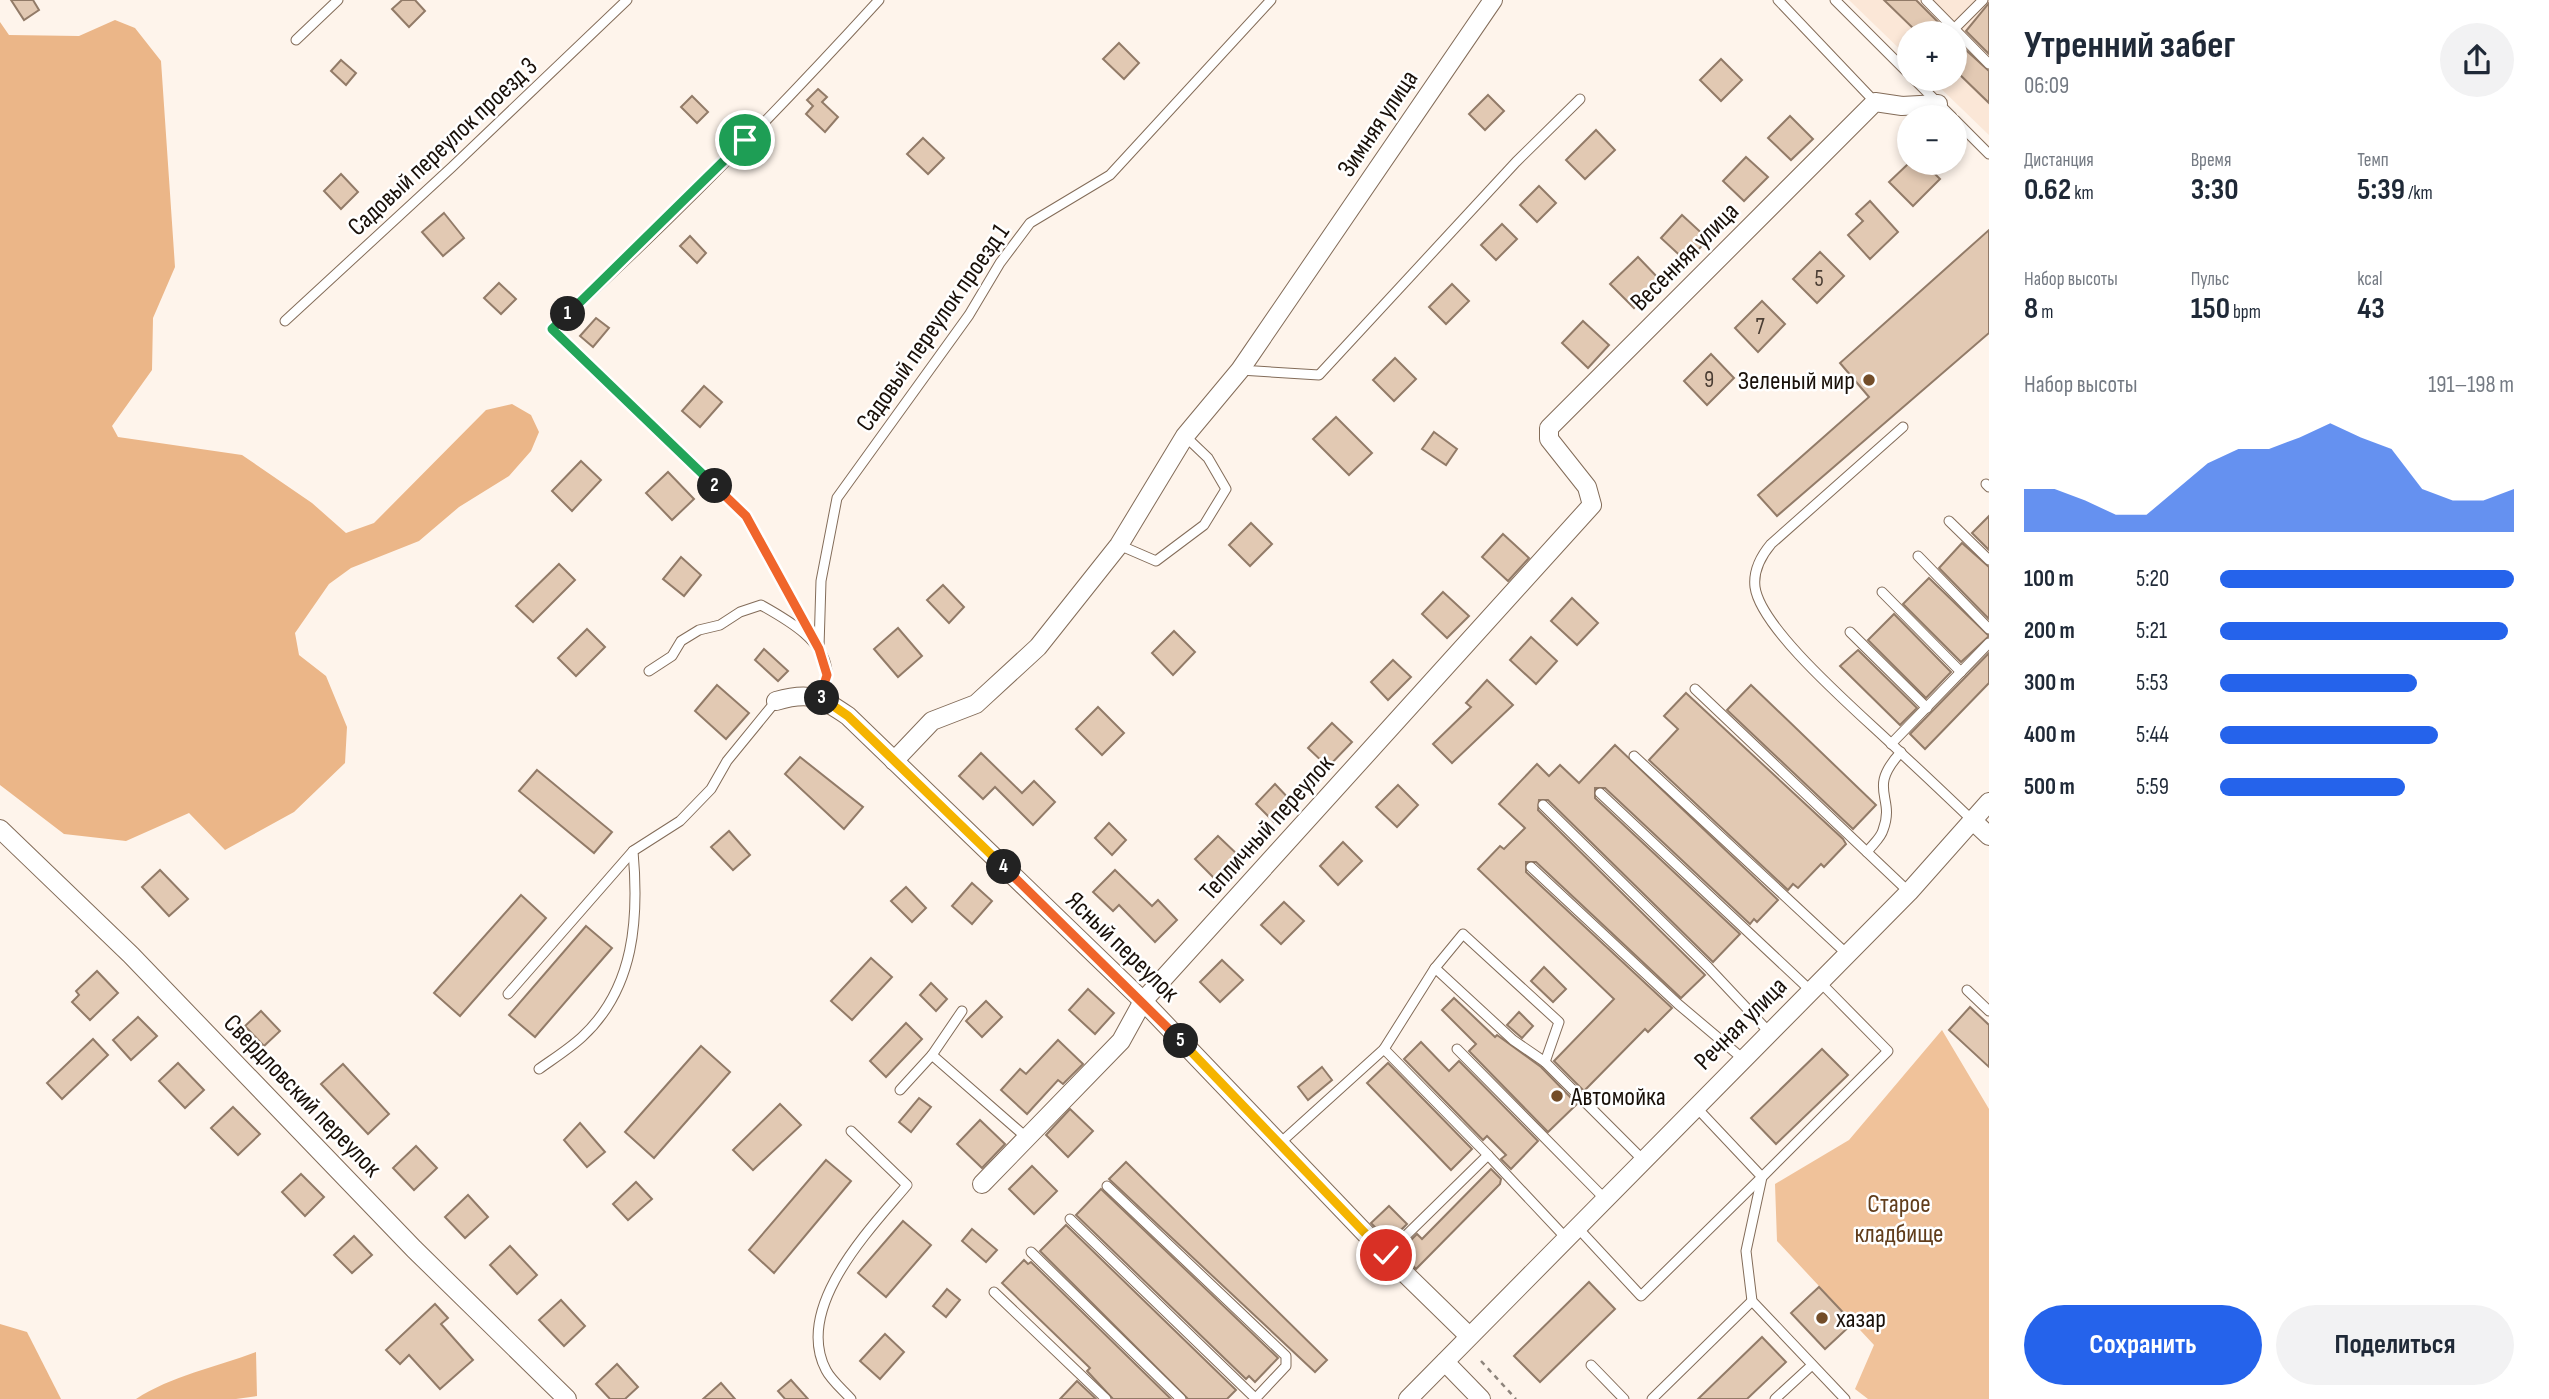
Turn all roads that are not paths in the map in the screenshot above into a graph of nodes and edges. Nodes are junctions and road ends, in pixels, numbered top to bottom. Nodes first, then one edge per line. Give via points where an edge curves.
1 (338, 0) edge
2 (627, 0) edge
3 (879, 0) edge
4 (1271, 0) edge
5 (1493, 0) edge
6 (1778, 0) edge
7 (1835, 0) edge
8 (1926, 0) edge
9 (1983, 0) edge
10 (1946, 21) edge
11 (1962, 21) edge
12 (296, 40) dead end
13 (1967, 42) edge
14 (1897, 62) edge
15 (1989, 64) edge
16 (1926, 91) edge
17 (1580, 99) dead end
18 (1875, 102) junction
19 (1938, 104) joint
20 (1967, 131) edge
21 (1987, 148) edge
22 (285, 321) dead end
23 (1240, 370) junction
24 (1903, 427) dead end
25 (1185, 436) junction
26 (1591, 505) joint
27 (1950, 521) dead end
28 (1119, 545) junction
29 (1918, 556) dead end
30 (1989, 560) edge
31 (1882, 592) dead end
32 (1989, 629) edge
33 (1850, 632) dead end
34 (1989, 643) edge
35 (819, 649) junction
36 (649, 671) dead end
37 (1961, 671) junction
38 (1695, 689) dead end
39 (820, 697) junction
40 (776, 701) joint
41 (1927, 708) junction
42 (1891, 744) junction
43 (1901, 752) junction
44 (1634, 756) dead end
45 (894, 761) junction
46 (1600, 793) dead end
47 (1989, 802) edge
48 (1543, 805) dead end
49 (1972, 820) junction
50 (0, 829) edge
51 (1989, 836) edge
52 (633, 851) junction
53 (1867, 852) junction
54 (1531, 867) dead end
55 (1909, 892) junction
56 (1847, 954) junction
57 (1435, 968) junction
58 (1814, 986) junction
59 (1967, 990) dead end
60 (508, 994) dead end
61 (1143, 1001) junction
62 (962, 1011) dead end
63 (1989, 1011) edge
64 (1769, 1031) junction
65 (1384, 1048) junction
66 (1457, 1049) dead end
67 (932, 1055) junction
68 (1742, 1058) junction
69 (1545, 1062) junction
70 (539, 1069) dead end
71 (900, 1090) dead end
72 (1694, 1106) junction
73 (851, 1131) dead end
74 (1027, 1138) junction
75 (1279, 1144) junction
76 (1488, 1155) junction
77 (1642, 1159) junction
78 (1762, 1177) junction
79 (982, 1184) dead end
80 (1107, 1186) dead end
81 (1604, 1198) junction
82 (1070, 1219) dead end
83 (1571, 1231) junction
84 (1031, 1252) dead end
85 (1386, 1255) junction
86 (994, 1292) dead end
87 (1752, 1301) junction
88 (1469, 1336) junction
89 (1445, 1362) junction
90 (1591, 1365) dead end
91 (1812, 1365) junction
92 (567, 1399) edge
93 (850, 1399) edge
94 (1106, 1399) edge
95 (1181, 1399) edge
96 (1256, 1399) edge
97 (1408, 1399) edge
98 (1481, 1399) edge
99 (1624, 1399) edge
100 (1652, 1399) edge
101 (1775, 1399) edge
102 (1845, 1399) edge

1 - 12 lane
2 - 22 lane, Садовый переулок проезд 3
3 - 35 lane via 813,72 552,329 746,516
4 - 35 lane, Садовый переулок проезд 1 via 1110,174 1030,223 1000,263 969,316 837,498 821,581
5 - 23 street, Зимняя улица
6 - 18 lane
7 - 14 lane
8 - 10 lane
9 - 11 lane
13 - 15 lane
16 - 19 lane
17 - 23 lane via 1319,375
18 - 19 street
18 - 26 street, Весенняя улица via 1549,428 1549,439 1587,487
20 - 21 lane
23 - 25 street, Зимняя улица
24 - 42 lane via 1772,544 1761,556 1755,587 1760,605 1775,625 1844,703
25 - 28 street, Зимняя улица
25 - 28 lane via 1208,458 1226,489 1204,525 1156,561
26 - 61 street, Тепличный переулок
27 - 30 lane
28 - 45 street, Зимняя улица via 1038,647 976,704 932,721
29 - 32 lane
31 - 37 lane
33 - 41 lane
34 - 37 lane
35 - 36 lane via 786,618 761,605 699,630
35 - 39 lane via 827,675
37 - 41 lane
38 - 53 lane
39 - 40 street via 796,695
39 - 45 street, Ясный переулок via 848,716
40 - 52 lane via 727,761 711,789 680,821
41 - 42 lane
42 - 43 lane
43 - 49 lane
43 - 53 lane via 1884,773 1883,831
44 - 56 lane
45 - 61 street, Ясный переулок
46 - 58 lane
47 - 49 street, Речная улица
48 - 64 lane
49 - 51 street
49 - 55 street, Речная улица
50 - 92 street, Свердловский переулок
52 - 60 lane
52 - 70 lane via 633,950 610,1002 590,1027
53 - 55 lane
54 - 68 lane
55 - 56 street, Речная улица
56 - 58 street, Речная улица
57 - 65 lane
57 - 69 lane via 1513,1040
57 - 69 lane via 1463,934 1559,1022
58 - 64 street, Речная улица
58 - 78 lane via 1888,1051
59 - 63 lane
61 - 74 street, Тепличный переулок via 1121,1041
61 - 75 street, Ясный переулок
62 - 67 lane
64 - 68 street, Речная улица
65 - 75 lane
65 - 76 lane
66 - 81 lane
67 - 71 lane
67 - 74 lane
68 - 72 street, Речная улица
69 - 77 lane
72 - 77 street, Речная улица
72 - 78 lane
73 - 93 lane via 907,1185 846,1258 826,1296 819,1338 825,1369
74 - 79 street, Тепличный переулок
75 - 85 street, Ясный переулок
76 - 83 lane
76 - 85 lane
77 - 81 street, Речная улица
78 - 83 lane via 1640,1296
78 - 87 lane via 1746,1251
80 - 96 lane via 1286,1356 1286,1366
81 - 83 street, Речная улица
82 - 96 lane
83 - 88 street, Речная улица
84 - 95 lane
85 - 88 street, Ясный переулок
86 - 94 lane
87 - 91 lane
87 - 100 lane
88 - 89 street, Речная улица
89 - 97 street, Речная улица
89 - 98 street
90 - 99 lane
91 - 101 lane
91 - 102 lane

